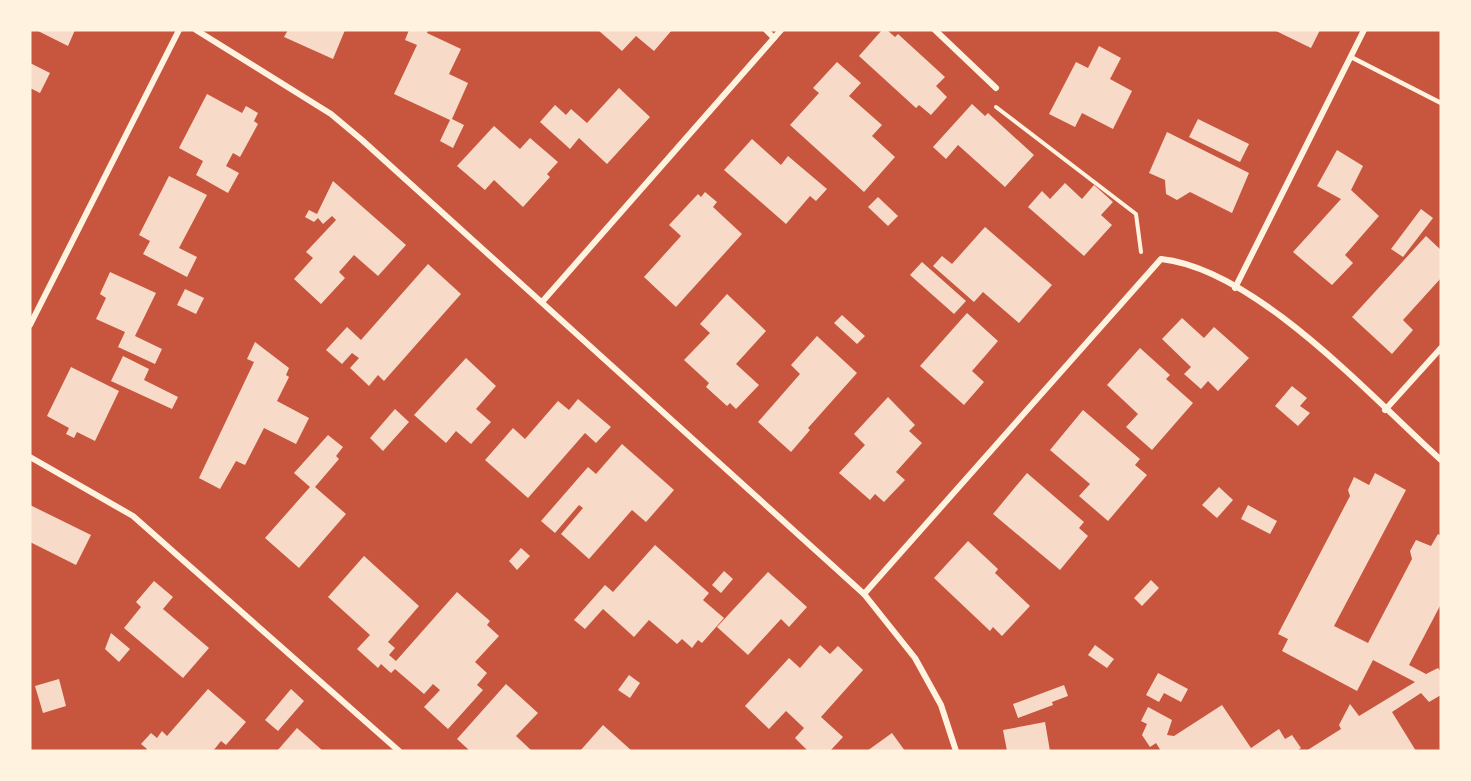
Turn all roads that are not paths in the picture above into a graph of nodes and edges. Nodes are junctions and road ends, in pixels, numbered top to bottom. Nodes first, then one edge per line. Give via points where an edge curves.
1 (179, 30) edge
2 (196, 30) edge
3 (766, 30) edge
4 (781, 30) edge
5 (935, 30) edge
6 (1364, 30) edge
7 (774, 38) junction
8 (1351, 57) junction
9 (996, 88) road end
10 (1441, 103) edge
11 (1235, 288) junction
12 (542, 302) junction
13 (30, 325) edge
14 (1441, 348) edge
15 (1385, 410) junction
16 (30, 457) edge
17 (1441, 460) edge
18 (864, 594) junction
19 (399, 751) edge
20 (956, 751) edge

1 - 13 street
2 - 12 street via 331,114
3 - 7 street
4 - 7 street
5 - 9 street
6 - 8 street
7 - 12 street
8 - 10 lane
8 - 11 street
11 - 15 street via 1290,321
11 - 18 street via 1185,262 1161,259
12 - 18 street
14 - 15 street
15 - 17 street
16 - 19 street via 133,516
18 - 20 street via 915,658 941,705

